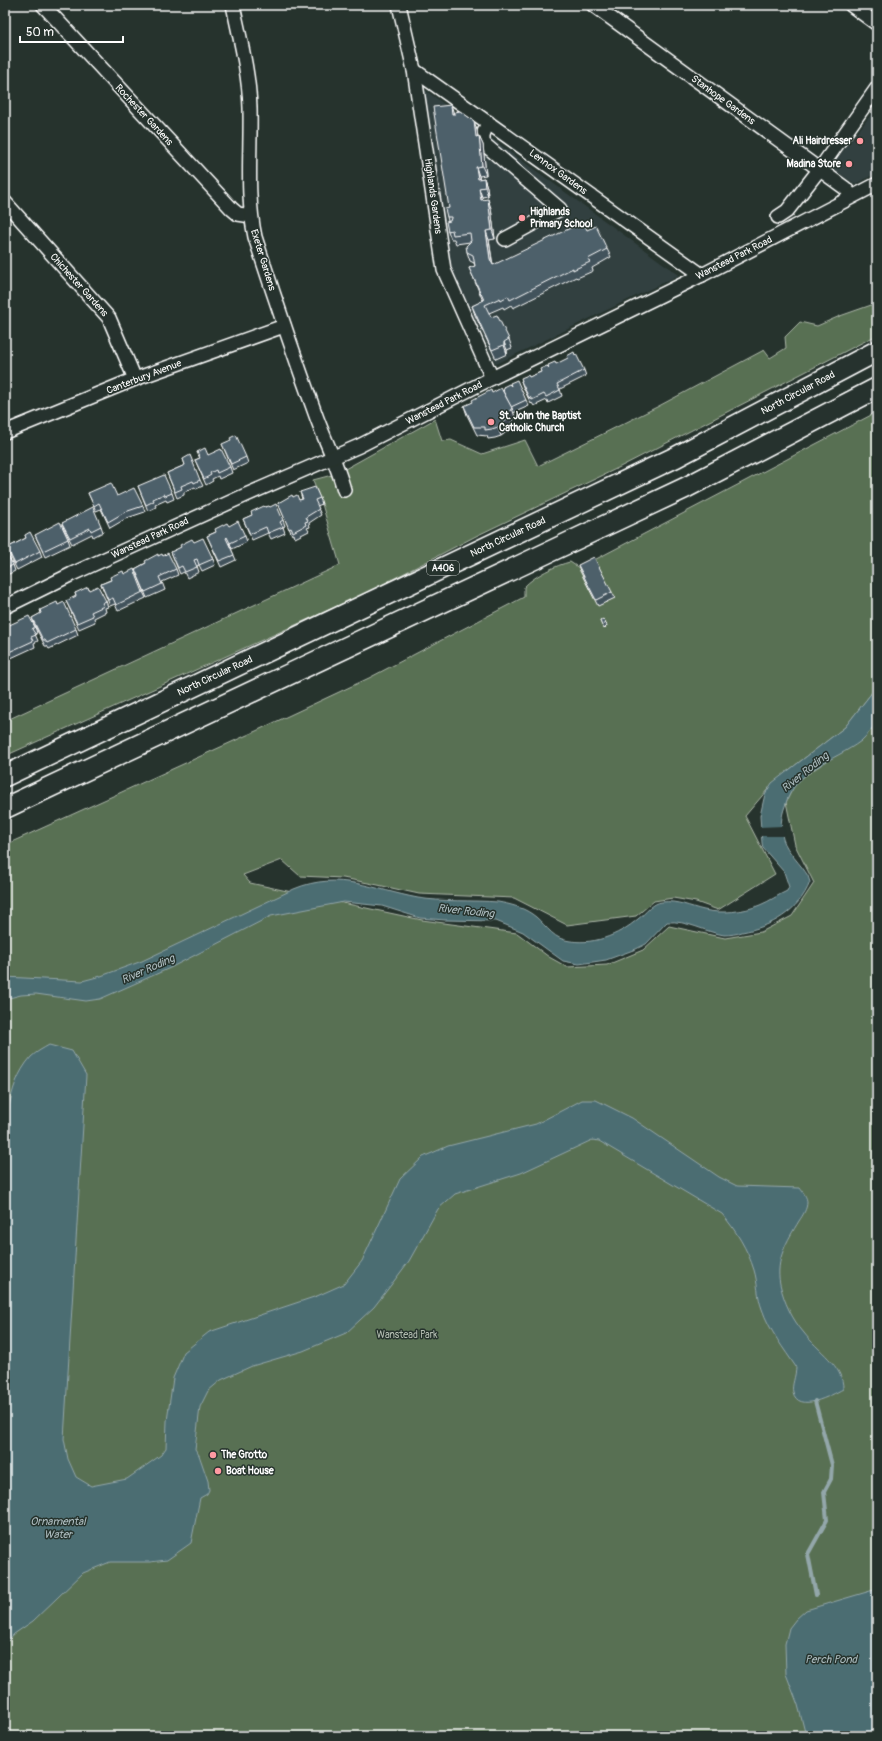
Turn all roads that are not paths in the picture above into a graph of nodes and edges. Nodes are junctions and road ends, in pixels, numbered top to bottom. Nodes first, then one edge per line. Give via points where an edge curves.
1 (43, 5) edge
2 (233, 5) edge
3 (399, 5) edge
4 (593, 5) edge
5 (851, 5) edge
6 (877, 24) edge
7 (414, 70) junction
8 (877, 88) edge
9 (488, 122) junction
10 (820, 170) junction
11 (877, 184) edge
12 (852, 196) junction
13 (5, 202) edge
14 (251, 216) junction
15 (778, 217) dead end
16 (505, 239) dead end
17 (702, 275) junction
18 (284, 326) junction
19 (877, 351) edge
20 (492, 378) junction
21 (135, 379) junction
22 (877, 388) edge
23 (5, 432) edge
24 (333, 458) junction
25 (344, 490) dead end
26 (5, 607) edge
27 (5, 776) edge
28 (5, 808) edge

1 - 14 street, Rochester Gardens via 232,209 238,214
2 - 14 street, Exeter Gardens via 247,73 250,107
3 - 7 street, Highlands Gardens
4 - 10 street, Stanhope Gardens
5 - 6 street
7 - 9 street, Lennox Gardens
7 - 20 street, Highlands Gardens via 444,270
8 - 10 street
9 - 16 street via 483,143 560,209
9 - 17 street, Lennox Gardens
10 - 12 street, Stanhope Gardens
10 - 15 street via 787,211
11 - 12 street, Wanstead Park Road
12 - 17 street, Wanstead Park Road
13 - 21 street, Chichester Gardens via 109,318
14 - 18 street, Exeter Gardens via 254,237
17 - 20 street, Wanstead Park Road
18 - 21 street, Canterbury Avenue
18 - 24 street, Exeter Gardens
19 - 27 highway, North Circular Road / A406 via 676,457
20 - 24 street, Wanstead Park Road
21 - 23 street, Canterbury Avenue
22 - 28 highway via 685,488
24 - 25 street, Exeter Gardens
24 - 26 street, Wanstead Park Road via 72,574

